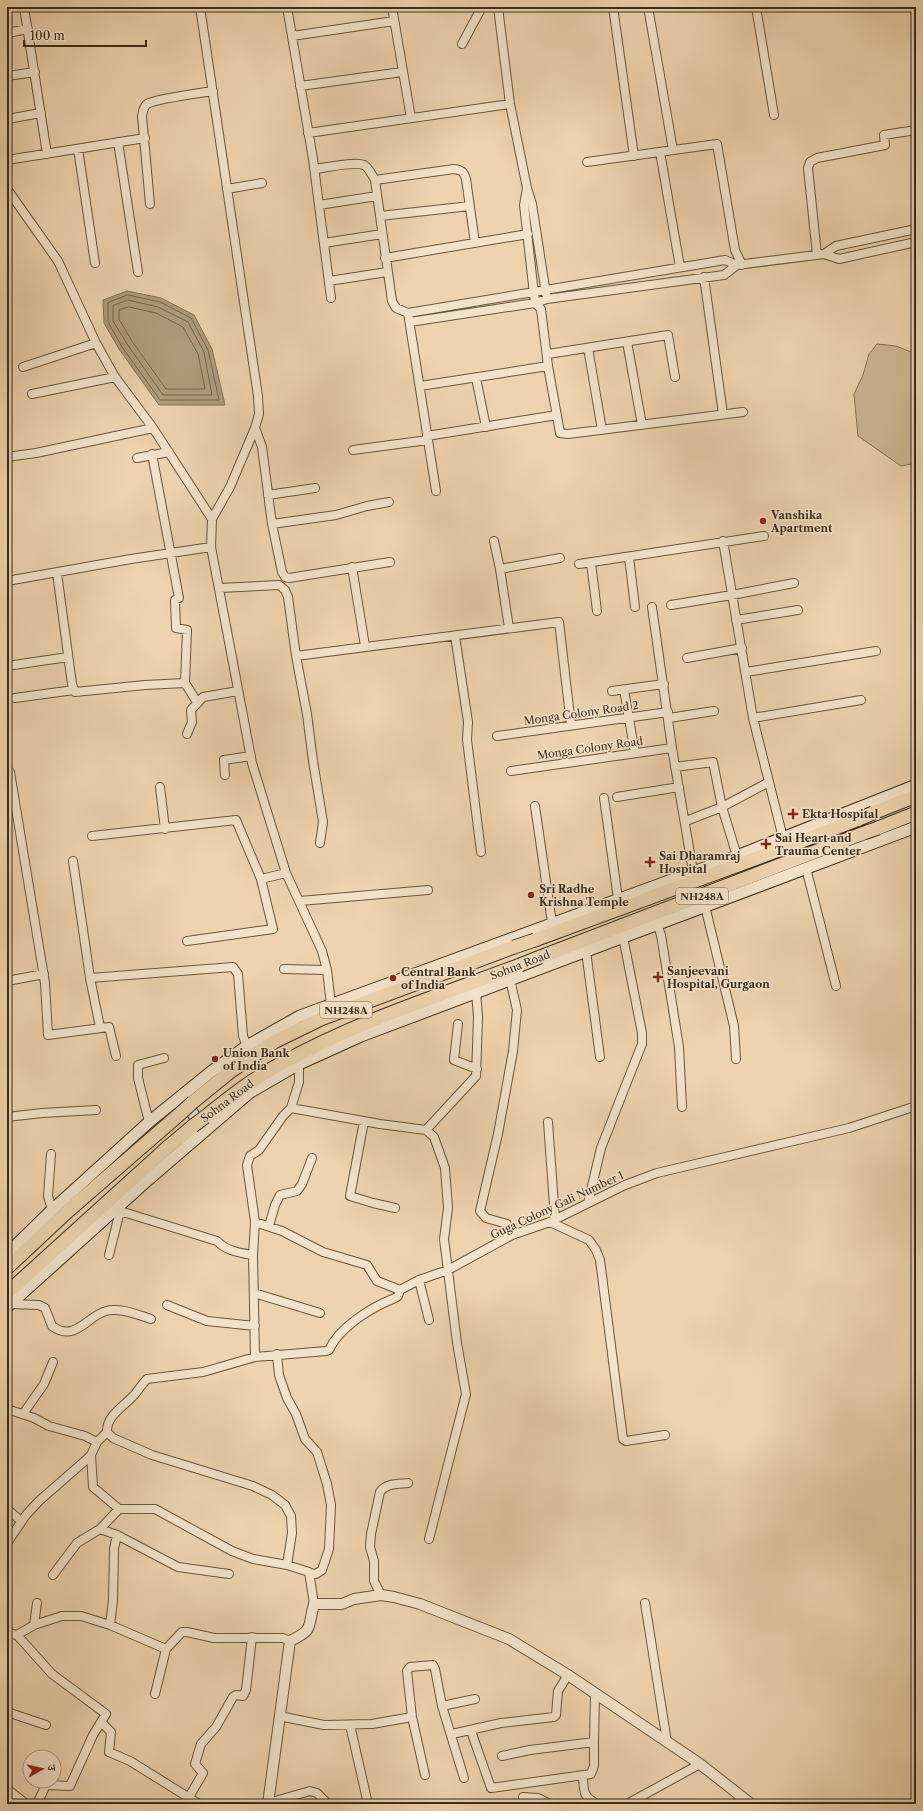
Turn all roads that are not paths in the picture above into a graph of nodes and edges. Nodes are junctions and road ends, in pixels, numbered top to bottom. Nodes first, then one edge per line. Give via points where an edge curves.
1 (24, 7) edge
2 (200, 7) edge
3 (288, 7) edge
4 (392, 7) edge
5 (482, 7) edge
6 (498, 7) edge
7 (613, 7) edge
8 (648, 7) edge
9 (756, 7) edge
10 (394, 21) junction
11 (28, 29) junction
12 (7, 33) edge
13 (292, 36) junction
14 (462, 44) dead end
15 (35, 72) junction
16 (402, 72) junction
17 (7, 76) edge
18 (300, 86) junction
19 (213, 91) junction
20 (510, 104) junction
21 (41, 113) junction
22 (774, 115) dead end
23 (411, 118) junction
24 (7, 119) edge
25 (916, 130) edge
26 (308, 133) junction
27 (144, 138) junction
28 (118, 142) junction
29 (78, 149) junction
30 (673, 150) junction
31 (660, 152) junction
32 (47, 154) junction
33 (634, 156) junction
34 (7, 160) edge
35 (587, 162) dead end
36 (314, 169) junction
37 (375, 180) junction
38 (262, 183) dead end
39 (527, 188) junction
40 (7, 189) edge
41 (227, 189) junction
42 (377, 196) junction
43 (150, 204) dead end
44 (319, 205) junction
45 (470, 206) junction
46 (380, 216) junction
47 (916, 229) edge
48 (382, 234) junction
49 (528, 234) junction
50 (916, 242) edge
51 (324, 243) junction
52 (475, 243) junction
53 (820, 254) junction
54 (386, 258) junction
55 (95, 263) dead end
56 (740, 265) junction
57 (680, 267) junction
58 (138, 272) dead end
59 (387, 272) junction
60 (704, 278) junction
61 (329, 281) junction
62 (545, 289) junction
63 (534, 291) junction
64 (331, 298) dead end
65 (547, 300) junction
66 (535, 303) junction
67 (541, 309) junction
68 (408, 313) junction
69 (410, 322) junction
70 (627, 342) junction
71 (96, 343) junction
72 (588, 348) junction
73 (548, 354) junction
74 (548, 366) junction
75 (23, 367) dead end
76 (115, 377) junction
77 (675, 377) dead end
78 (476, 378) junction
79 (420, 386) junction
80 (32, 394) dead end
81 (743, 412) dead end
82 (723, 414) junction
83 (557, 415) junction
84 (642, 425) junction
85 (486, 426) junction
86 (153, 428) junction
87 (255, 428) junction
88 (602, 430) junction
89 (428, 438) junction
90 (353, 450) dead end
91 (169, 452) junction
92 (152, 454) junction
93 (7, 457) edge
94 (137, 458) dead end
95 (315, 488) dead end
96 (436, 491) dead end
97 (268, 495) junction
98 (389, 502) dead end
99 (212, 519) junction
100 (272, 524) junction
101 (764, 536) dead end
102 (494, 541) dead end
103 (722, 541) junction
104 (211, 548) junction
105 (170, 553) junction
106 (629, 557) junction
107 (560, 558) dead end
108 (390, 562) dead end
109 (591, 563) junction
110 (579, 564) dead end
111 (352, 567) junction
112 (500, 569) junction
113 (57, 573) junction
114 (7, 581) edge
115 (794, 583) dead end
116 (219, 588) junction
117 (732, 596) junction
118 (671, 605) dead end
119 (635, 607) dead end
120 (652, 607) dead end
121 (798, 610) dead end
122 (597, 611) dead end
123 (736, 620) junction
124 (509, 628) junction
125 (454, 636) junction
126 (365, 646) junction
127 (742, 648) junction
128 (876, 651) dead end
129 (296, 656) junction
130 (68, 657) junction
131 (686, 658) dead end
132 (7, 666) edge
133 (746, 672) junction
134 (185, 683) junction
135 (664, 684) junction
136 (74, 690) junction
137 (624, 690) junction
138 (238, 691) junction
139 (612, 691) dead end
140 (15, 698) dead end
141 (861, 700) dead end
142 (197, 702) junction
143 (714, 711) dead end
144 (668, 715) junction
145 (629, 717) junction
146 (753, 718) junction
147 (571, 725) junction
148 (187, 734) dead end
149 (497, 736) dead end
150 (672, 748) junction
151 (635, 753) junction
152 (251, 756) junction
153 (675, 767) junction
154 (511, 771) dead end
155 (10, 772) dead end
156 (225, 774) dead end
157 (769, 782) junction
158 (916, 785) edge
159 (10, 787) edge
160 (160, 787) dead end
161 (679, 787) junction
162 (916, 796) edge
163 (617, 797) dead end
164 (604, 798) dead end
165 (535, 806) dead end
166 (722, 806) junction
167 (865, 813) junction
168 (916, 813) edge
169 (686, 821) junction
170 (916, 827) edge
171 (165, 829) junction
172 (92, 836) dead end
173 (783, 838) junction
174 (320, 843) dead end
175 (874, 843) junction
176 (481, 852) dead end
177 (737, 856) junction
178 (73, 862) dead end
179 (806, 868) junction
180 (693, 871) junction
181 (286, 873) junction
182 (261, 879) junction
183 (428, 890) dead end
184 (618, 899) junction
185 (300, 901) junction
186 (705, 906) junction
187 (552, 923) junction
188 (657, 924) junction
189 (521, 935) junction
190 (623, 937) junction
191 (187, 941) dead end
192 (586, 951) junction
193 (284, 969) dead end
194 (327, 970) junction
195 (534, 970) junction
196 (44, 974) junction
197 (90, 978) junction
198 (510, 980) junction
199 (7, 981) edge
200 (836, 986) dead end
201 (476, 992) junction
202 (331, 1005) junction
203 (458, 1024) dead end
204 (100, 1028) junction
205 (247, 1046) junction
206 (116, 1056) dead end
207 (600, 1057) dead end
208 (164, 1058) dead end
209 (736, 1059) dead end
210 (298, 1064) junction
211 (477, 1069) junction
212 (180, 1097) junction
213 (916, 1106) edge
214 (682, 1107) dead end
215 (291, 1108) junction
216 (96, 1110) dead end
217 (7, 1117) edge
218 (364, 1121) junction
219 (149, 1122) junction
220 (548, 1122) dead end
221 (201, 1125) junction
222 (426, 1130) junction
223 (51, 1154) dead end
224 (312, 1158) dead end
225 (588, 1203) junction
226 (395, 1208) dead end
227 (118, 1209) junction
228 (52, 1210) junction
229 (553, 1221) junction
230 (256, 1222) junction
231 (269, 1226) junction
232 (512, 1235) junction
233 (8, 1251) edge
234 (109, 1255) dead end
235 (254, 1255) junction
236 (7, 1268) edge
237 (448, 1270) junction
238 (419, 1280) junction
239 (400, 1290) junction
240 (254, 1293) junction
241 (8, 1301) edge
242 (167, 1305) dead end
243 (320, 1313) dead end
244 (151, 1319) dead end
245 (429, 1320) dead end
246 (255, 1326) junction
247 (277, 1354) junction
248 (255, 1357) junction
249 (53, 1362) dead end
250 (7, 1408) edge
251 (23, 1414) junction
252 (107, 1432) junction
253 (665, 1435) dead end
254 (97, 1442) junction
255 (91, 1455) junction
256 (408, 1483) dead end
257 (7, 1509) edge
258 (119, 1509) junction
259 (21, 1521) junction
260 (100, 1530) junction
261 (117, 1535) junction
262 (429, 1539) dead end
263 (7, 1543) edge
264 (287, 1565) junction
265 (310, 1573) junction
266 (53, 1574) dead end
267 (229, 1574) dead end
268 (381, 1595) junction
269 (36, 1603) dead end
270 (646, 1603) dead end
271 (314, 1604) junction
272 (34, 1625) junction
273 (110, 1625) junction
274 (7, 1633) edge
275 (16, 1635) junction
276 (252, 1638) junction
277 (290, 1641) junction
278 (166, 1649) junction
279 (568, 1675) junction
280 (595, 1693) junction
281 (155, 1694) dead end
282 (475, 1699) dead end
283 (442, 1706) junction
284 (7, 1712) edge
285 (279, 1716) junction
286 (412, 1717) junction
287 (101, 1722) junction
288 (46, 1725) dead end
289 (350, 1725) junction
290 (471, 1731) junction
291 (452, 1734) junction
292 (594, 1742) junction
293 (667, 1742) junction
294 (502, 1756) dead end
295 (700, 1764) junction
296 (426, 1775) dead end
297 (583, 1777) junction
298 (464, 1778) dead end
299 (7, 1789) edge
300 (189, 1797) junction
301 (523, 1797) dead end
302 (268, 1803) edge
303 (26, 1804) edge
304 (37, 1804) edge
305 (200, 1804) edge
306 (328, 1804) edge
307 (368, 1804) edge
308 (550, 1804) edge
309 (597, 1804) edge
310 (627, 1804) edge
311 (751, 1804) edge

1 - 11 street
2 - 19 street
3 - 13 street
4 - 10 street
5 - 14 street
6 - 20 street
7 - 33 street
8 - 30 street
9 - 22 street
10 - 13 street
10 - 16 street
11 - 12 street
11 - 15 street
13 - 18 street
15 - 17 street
15 - 21 street
16 - 18 street
16 - 23 street
18 - 26 street
19 - 27 street via 147,104 142,116
19 - 41 street
20 - 23 street
20 - 39 street
21 - 24 street
21 - 32 street
23 - 26 street
25 - 53 street via 884,135 886,145 817,158 810,162 808,168
26 - 36 street
27 - 28 street
27 - 43 street
28 - 29 street
28 - 58 street
29 - 32 street
29 - 55 street
30 - 31 street
30 - 56 street via 717,144 735,250
31 - 33 street
31 - 57 street
32 - 34 street
33 - 35 street
36 - 37 street via 364,165
36 - 44 street
37 - 42 street
37 - 45 street via 460,169 466,179
38 - 41 street
39 - 49 street via 524,205
39 - 62 street via 532,204
40 - 71 street via 58,261
41 - 87 street via 258,396 259,414
42 - 44 street
42 - 46 street
44 - 51 street
45 - 46 street
45 - 52 street
46 - 48 street
47 - 53 street via 836,246
48 - 51 street
48 - 54 street
49 - 52 street
49 - 63 street
50 - 53 street via 839,259
51 - 61 street
52 - 54 street
53 - 56 street
54 - 59 street
56 - 57 street via 725,260
56 - 60 street via 724,274
57 - 62 street
59 - 61 street
59 - 68 street via 394,306
60 - 65 street
60 - 82 street
61 - 64 street
62 - 63 street
62 - 65 street
63 - 66 street
63 - 68 street
65 - 66 street
65 - 67 street
66 - 67 street
66 - 69 street
67 - 73 street
68 - 69 street
69 - 79 street
70 - 72 street
70 - 77 street via 668,335
70 - 84 street
71 - 75 street
71 - 76 street
72 - 73 street
72 - 88 street
73 - 74 street
74 - 78 street
74 - 83 street
76 - 80 street
76 - 86 street
78 - 79 street
78 - 85 street
79 - 89 street
81 - 82 street
82 - 84 street
83 - 85 street
83 - 88 street via 560,433
84 - 88 street
85 - 89 street
86 - 91 street
86 - 93 street
87 - 97 street via 262,447
87 - 99 street via 230,487
89 - 90 street
89 - 96 street
91 - 92 street
91 - 99 street
92 - 94 street
92 - 105 street
95 - 97 street
97 - 100 street
98 - 100 street via 336,515
99 - 104 street
100 - 111 street via 285,577
101 - 103 street
102 - 112 street
103 - 106 street
103 - 117 street
104 - 105 street
104 - 116 street
105 - 113 street
105 - 134 street via 179,598 174,600 176,628 187,630
106 - 109 street
106 - 119 street
107 - 112 street
108 - 111 street
109 - 110 street
109 - 122 street
111 - 126 street
112 - 124 street
113 - 114 street
113 - 130 street
115 - 117 street
116 - 129 street via 279,585 285,590
116 - 138 street
117 - 118 street
117 - 123 street
120 - 135 street
121 - 123 street
123 - 127 street
124 - 125 street
124 - 147 street via 558,622
125 - 126 street
125 - 176 street via 468,722 467,740
126 - 129 street
127 - 131 street
127 - 133 street
128 - 133 street
129 - 174 street via 308,714 323,822
130 - 132 street
130 - 136 street
133 - 146 street
134 - 136 street via 77,693
134 - 142 street
135 - 137 street
135 - 144 street
136 - 140 street
137 - 139 street
137 - 145 street
138 - 142 street via 203,697
138 - 152 street
141 - 146 street
142 - 148 street via 191,710 192,722
143 - 144 street, Monga Colony Road 2
144 - 145 street, Monga Colony Road 2
144 - 150 street
145 - 147 street, Monga Colony Road 2
145 - 151 street
146 - 157 street
147 - 149 street, Monga Colony Road 2
150 - 151 street, Monga Colony Road
150 - 153 street
151 - 154 street, Monga Colony Road
152 - 156 street via 224,760
152 - 181 street
153 - 161 street
153 - 166 street via 713,762
155 - 159 street
157 - 166 street
157 - 173 street
158 - 167 main road
159 - 196 street
160 - 171 street
161 - 163 street
161 - 169 street
162 - 167 highway, Sohna Road / NH248A
164 - 184 street
165 - 187 street
166 - 169 street
166 - 177 street
167 - 173 main road
167 - 175 main road
167 - 236 highway, Sohna Road / NH248A, bridge via 779,850 321,1019 274,1042 231,1071 193,1102
168 - 221 highway, Sohna Road / NH248A, bridge via 335,1036 283,1062 244,1086
169 - 180 street
170 - 175 main road
171 - 172 street
171 - 182 street via 235,819
173 - 177 main road
175 - 179 main road
177 - 180 main road
178 - 197 street
179 - 186 main road
179 - 200 street
180 - 184 main road
181 - 182 street
181 - 185 street
182 - 191 street via 273,929
183 - 185 street
184 - 187 main road
185 - 194 street
186 - 188 main road
186 - 209 street via 734,1026
187 - 189 main road
188 - 190 main road
188 - 214 street via 661,935 679,1047
189 - 195 main road
189 - 202 main road
190 - 192 main road
190 - 225 street via 642,1044 601,1148
192 - 195 main road
192 - 207 street
193 - 194 street
194 - 202 street
195 - 198 main road
196 - 199 street
196 - 204 street via 48,1035
197 - 204 street
197 - 205 street via 233,967 238,974 243,1036
198 - 201 main road
198 - 232 street via 517,1010 513,1051 480,1212 486,1218 507,1224
201 - 210 main road via 340,1044
201 - 211 street
202 - 205 main road via 300,1016
203 - 211 street via 454,1060
204 - 206 street via 109,1026
205 - 212 main road
208 - 219 street via 138,1065 138,1078
210 - 215 street via 298,1082
210 - 221 main road
211 - 222 street via 472,1081
212 - 219 main road
212 - 221 main road
213 - 225 street, Guga Colony Gali Number 1 via 849,1128 670,1169 625,1185
215 - 218 street
215 - 230 street via 259,1150 250,1156 247,1165
216 - 217 street
218 - 222 street
218 - 226 street via 350,1196
219 - 228 main road
220 - 229 street
221 - 227 main road
221 - 241 highway, Sohna Road / NH248A via 169,1146
222 - 237 street via 434,1137 445,1168 448,1208 444,1239
223 - 228 street via 48,1196
224 - 231 street via 297,1191 280,1195
225 - 229 street, Guga Colony Gali Number 1
227 - 234 street
227 - 235 street via 217,1241 221,1246
227 - 241 main road
228 - 233 main road
229 - 232 street, Guga Colony Gali Number 1
229 - 253 street via 589,1240 600,1260 623,1439 632,1441
230 - 231 street
230 - 235 street
231 - 239 street via 323,1252 367,1266 377,1281
232 - 237 street, Guga Colony Gali Number 1
235 - 240 street
237 - 238 street, Guga Colony Gali Number 1
237 - 262 street via 466,1394
238 - 239 street, Guga Colony Gali Number 1
238 - 245 street
239 - 247 street, Guga Colony Gali Number 1 via 398,1296 369,1310 335,1338 330,1350
240 - 243 street
240 - 246 street
241 - 244 street via 40,1305 45,1308 52,1326 60,1330 70,1331 83,1327 92,1318 107,1310 130,1312
242 - 246 street via 207,1321
246 - 248 street
247 - 248 street, Guga Colony Gali Number 1
247 - 265 street via 279,1375 287,1398 305,1440 316,1452 327,1484 330,1504 329,1548 322,1570 316,1574
248 - 252 street, Guga Colony Gali Number 1 via 203,1372 147,1379 135,1395 115,1413
249 - 251 street via 44,1384
250 - 251 street
251 - 254 street via 49,1426
252 - 254 street
252 - 264 street via 114,1438 152,1455 253,1486 272,1495 285,1505 291,1516 292,1534
254 - 255 street
255 - 258 street via 93,1487
255 - 259 street via 39,1501
256 - 268 street via 388,1486 380,1492 370,1547 374,1561 374,1581
257 - 259 street
258 - 260 street
258 - 264 street via 155,1508 232,1551 253,1559
259 - 263 street
260 - 261 street
260 - 266 street via 77,1543
261 - 267 street via 178,1567
261 - 273 street via 114,1549 114,1600
264 - 265 street
265 - 271 street
268 - 271 street via 354,1599 342,1604
268 - 279 street via 420,1604 509,1639
269 - 272 street
270 - 293 street
271 - 277 street via 308,1630
272 - 273 street via 62,1616 81,1616
272 - 275 street
273 - 278 street
274 - 275 street
275 - 287 street via 52,1674 106,1714
276 - 277 street via 283,1638
276 - 278 street via 214,1638 184,1632
276 - 300 street via 246,1690 243,1696 233,1697 216,1727 201,1744 195,1764 203,1773
277 - 285 street
278 - 281 street
279 - 280 street
279 - 290 street via 558,1691 554,1717 502,1723
280 - 292 street
280 - 293 street
282 - 283 street
283 - 286 street via 435,1666 410,1666 407,1671
283 - 291 street
284 - 288 street
285 - 289 street via 324,1725
285 - 302 street
286 - 289 street
286 - 296 street
287 - 300 street via 111,1732 109,1752 124,1757
287 - 304 street via 70,1786 48,1785
289 - 307 street
290 - 291 street
290 - 297 street via 491,1788
291 - 298 street
292 - 294 street
292 - 297 street via 594,1770
293 - 295 street
295 - 310 street
295 - 311 street
297 - 309 street via 585,1796
299 - 303 street
300 - 305 street
301 - 308 street via 538,1798
302 - 306 street via 310,1791

